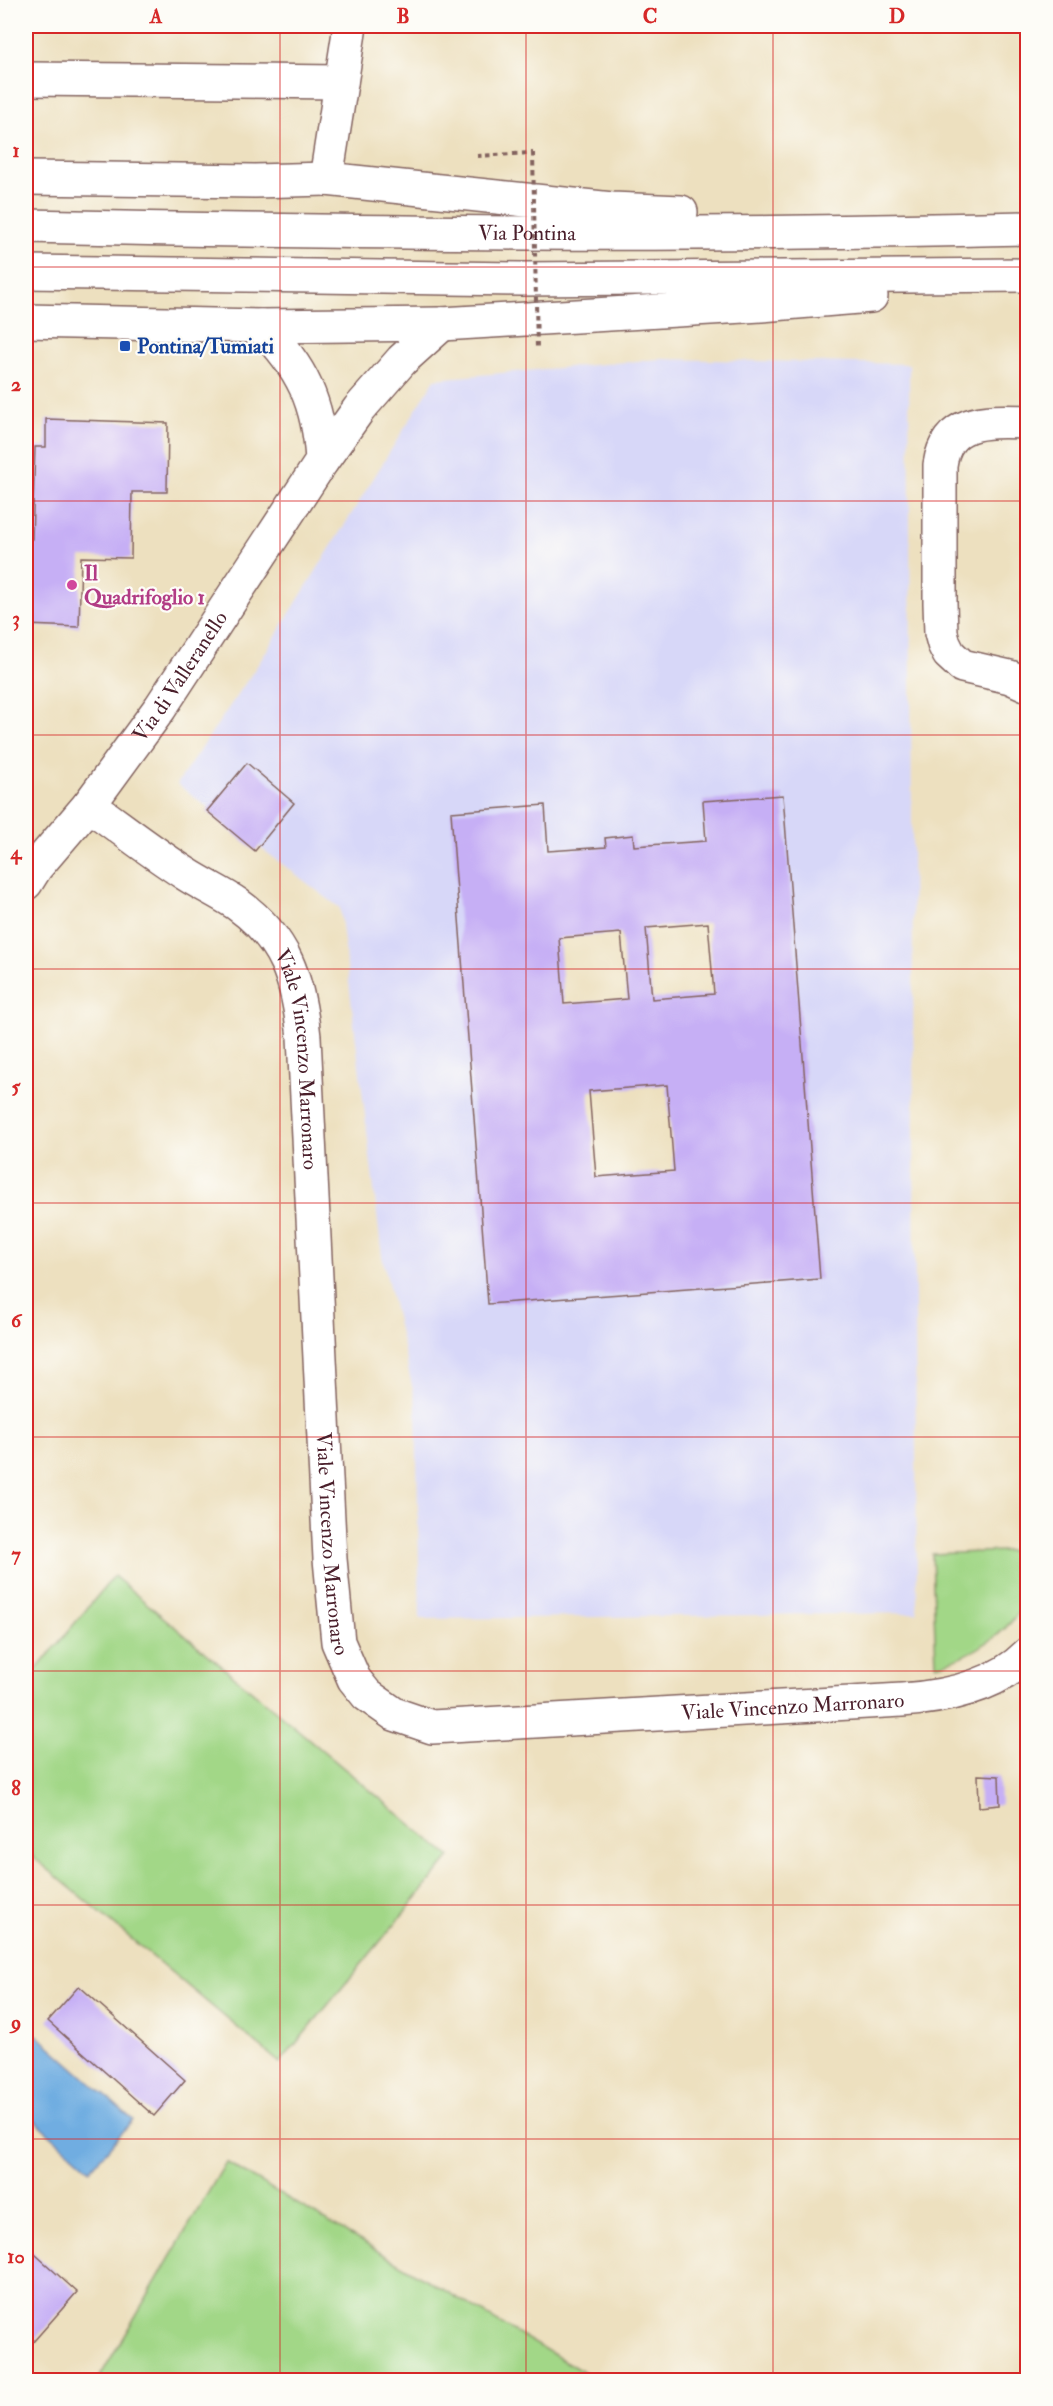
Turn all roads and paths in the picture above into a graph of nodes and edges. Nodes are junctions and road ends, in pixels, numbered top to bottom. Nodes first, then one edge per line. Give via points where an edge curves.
1 (350, 26) edge
2 (26, 79) edge
3 (341, 82) junction
4 (468, 157) dead end
5 (26, 178) edge
6 (326, 179) junction
7 (26, 226) edge
8 (1028, 228) edge
9 (26, 272) edge
10 (1028, 276) edge
11 (26, 321) edge
12 (442, 324) junction
13 (261, 326) junction
14 (537, 350) dead end
15 (1028, 422) edge
16 (322, 461) junction
17 (1028, 685) edge
18 (89, 805) junction
19 (29, 872) edge
20 (1028, 1654) edge

1 - 3 main road
2 - 3 main road
3 - 6 main road
4 - 14 path, bridge via 533,153
5 - 6 main road
6 - 8 main road via 612,209
7 - 8 main road, Via Pontina via 544,234
9 - 10 main road via 522,279
10 - 12 main road via 761,305
11 - 13 main road
12 - 13 main road
12 - 16 main road, Via di Valleranello via 372,392
13 - 16 main road via 289,356 309,391
15 - 17 main road via 966,426 946,443 940,465 941,633 949,654 962,666
16 - 18 main road, Via di Valleranello via 160,708
18 - 19 main road, Via di Valleranello
18 - 20 main road, Viale Vincenzo Marronaro via 255,918 281,948 290,966 304,1037 330,1559 338,1642 354,1679 367,1695 394,1714 432,1727 677,1714 941,1695 979,1684

